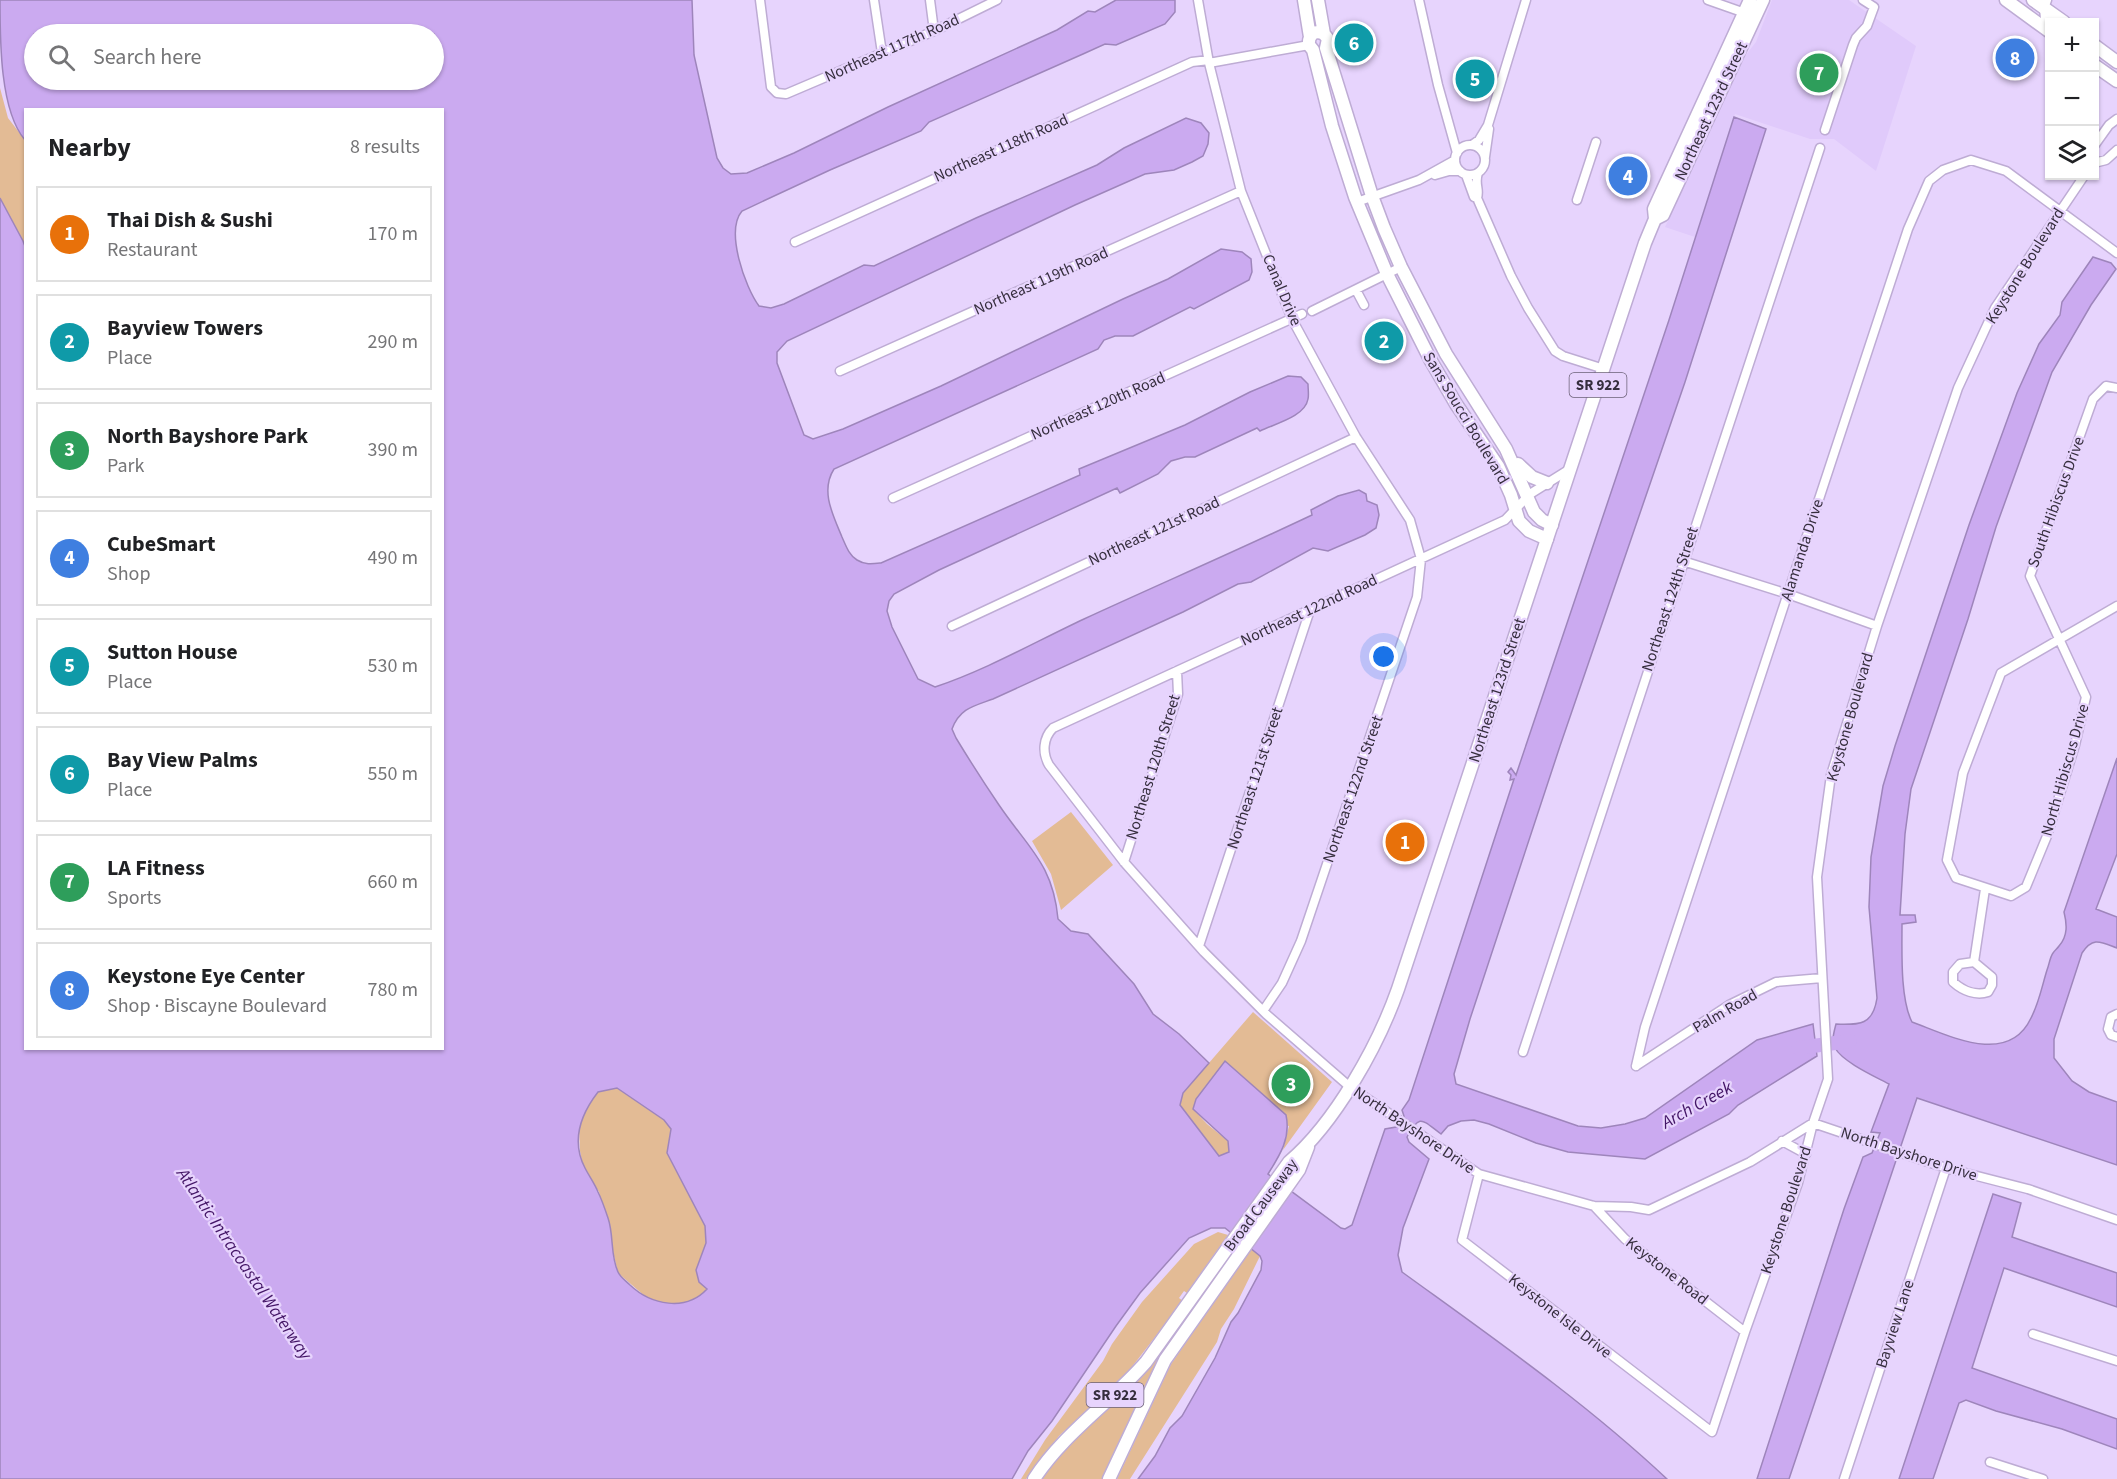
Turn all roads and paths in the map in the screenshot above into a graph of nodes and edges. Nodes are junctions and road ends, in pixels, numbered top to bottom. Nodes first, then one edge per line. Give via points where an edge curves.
1 (760, 0) edge
2 (874, 0) edge
3 (930, 0) edge
4 (997, 0) edge
5 (1198, 0) edge
6 (1304, 0) edge
7 (1318, 0) edge
8 (1419, 0) edge
9 (1526, 0) edge
10 (1708, 0) edge
11 (1750, 0) edge
12 (1762, 0) edge
13 (1863, 0) edge
14 (2006, 0) edge
15 (2033, 0) edge
16 (984, 3) edge
17 (2046, 4) edge
18 (1745, 14) junction
19 (2060, 18) edge
20 (2045, 28) edge
21 (934, 31) junction
22 (1314, 45) junction
23 (2099, 49) edge
24 (882, 52) junction
25 (1209, 62) junction
26 (2117, 62) edge
27 (2099, 68) edge
28 (1715, 77) junction
29 (2117, 81) edge
30 (1718, 95) junction
31 (1708, 105) junction
32 (2117, 119) edge
33 (1488, 126) junction
34 (1450, 127) junction
35 (1825, 130) dead end
36 (2099, 139) edge
37 (1596, 142) dead end
38 (1470, 145) junction
39 (1820, 148) dead end
40 (2117, 150) edge
41 (1456, 156) junction
42 (1485, 157) junction
43 (2099, 162) edge
44 (1463, 173) junction
45 (1478, 173) junction
46 (1432, 174) junction
47 (2081, 180) edge
48 (1241, 191) junction
49 (1372, 196) junction
50 (1477, 198) junction
51 (1577, 200) dead end
52 (1357, 202) junction
53 (2061, 210) junction
54 (795, 242) dead end
55 (2117, 253) edge
56 (1401, 267) junction
57 (1387, 274) junction
58 (1356, 290) junction
59 (1364, 305) dead end
60 (1312, 310) dead end
61 (1302, 314) dead end
62 (1292, 319) junction
63 (1604, 369) junction
64 (840, 371) dead end
65 (2117, 388) edge
66 (1356, 437) junction
67 (1506, 449) junction
68 (1570, 469) junction
69 (1547, 483) junction
70 (1527, 497) junction
71 (893, 498) dead end
72 (1515, 510) junction
73 (1552, 525) junction
74 (1547, 539) junction
75 (1421, 559) junction
76 (1683, 561) junction
77 (1788, 594) junction
78 (2117, 606) edge
79 (1310, 610) junction
80 (952, 626) dead end
81 (1877, 626) junction
82 (2059, 641) junction
83 (1177, 671) junction
84 (1045, 743) joint
85 (1124, 862) junction
86 (1984, 889) junction
87 (1199, 946) junction
88 (1974, 962) junction
89 (1822, 978) junction
90 (1263, 1011) junction
91 (2117, 1014) edge
92 (2117, 1037) edge
93 (1523, 1052) dead end
94 (1636, 1066) joint
95 (1350, 1087) junction
96 (1813, 1123) junction
97 (1782, 1141) junction
98 (1308, 1146) joint
99 (1806, 1154) junction
100 (1946, 1168) junction
101 (1479, 1174) junction
102 (1594, 1206) junction
103 (2117, 1220) edge
104 (1234, 1250) junction
105 (1745, 1332) junction
106 (2033, 1334) dead end
107 (2117, 1361) edge
108 (1712, 1432) joint
109 (1990, 1461) dead end
110 (1034, 1479) edge
111 (1109, 1479) edge
112 (1844, 1479) edge
113 (2043, 1479) edge

1 - 24 street, Northeast 117th Road via 771,87 777,93 786,94 830,77
2 - 24 street
3 - 21 street
4 - 16 street, Northeast 117th Road
5 - 25 street, Canal Drive
6 - 22 main road
7 - 22 main road via 1324,34 1316,32
8 - 34 street
9 - 33 street
10 - 18 street
11 - 18 main road, Northeast 123rd Street / SR 922
12 - 30 main road, Northeast 123rd Street / SR 922
13 - 35 street via 1874,7 1868,26 1853,45
14 - 20 main road
15 - 17 main road
16 - 21 street, Northeast 117th Road
17 - 19 main road
18 - 28 main road, Northeast 123rd Street / SR 922
21 - 24 street, Northeast 117th Road
22 - 25 street, Northeast 118th Road
22 - 49 main road, Sans Soucci Boulevard
22 - 52 main road, Sans Soucci Boulevard via 1332,126
23 - 26 main road
25 - 48 street, Canal Drive
25 - 54 street, Northeast 118th Road via 1192,62
27 - 29 main road
28 - 30 main road
28 - 31 main road, Northeast 123rd Street / SR 922
30 - 31 main road, Northeast 123rd Street / SR 922
31 - 63 main road, Northeast 123rd Street / SR 922 via 1654,208 1655,219
32 - 36 street
33 - 38 street via 1479,140
33 - 42 street
34 - 38 street via 1461,142
34 - 41 street
37 - 51 street
38 - 41 street
38 - 42 street via 1480,149
39 - 76 street, Northeast 124th Street
40 - 43 street
41 - 44 street
41 - 46 street
42 - 45 street
44 - 45 street
44 - 46 street
44 - 50 street
45 - 50 street
46 - 49 street
47 - 53 street, Keystone Boulevard
48 - 62 street, Canal Drive
48 - 64 street, Northeast 119th Road
49 - 52 street
49 - 56 main road, Sans Soucci Boulevard
50 - 63 street via 1511,276 1555,351
52 - 57 main road, Sans Soucci Boulevard
53 - 55 street, Alamanda Drive
53 - 77 street, Alamanda Drive via 2006,171 1971,160 1943,170 1929,181 1908,229
53 - 81 street, Keystone Boulevard via 1995,309 1958,388
56 - 57 street
56 - 67 main road, Sans Soucci Boulevard via 1446,354
57 - 58 street
57 - 72 main road, Sans Soucci Boulevard via 1431,361 1498,465
58 - 59 street
58 - 60 street
61 - 62 street, Northeast 120th Road
62 - 66 street, Canal Drive
62 - 71 street, Northeast 120th Road
63 - 68 main road, Northeast 123rd Street / SR 922
65 - 82 street, South Hibiscus Drive via 2106,386 2093,399 2030,576
66 - 75 street, Canal Drive via 1410,520
66 - 80 street, Northeast 121st Road
67 - 69 main road via 1528,475
67 - 70 main road, Sans Soucci Boulevard
68 - 69 street, Northeast 122nd Road
68 - 73 main road, Northeast 123rd Street / SR 922
69 - 70 street, Northeast 122nd Road
70 - 72 street, Northeast 122nd Road
70 - 73 main road, Sans Soucci Boulevard via 1539,518
72 - 74 main road, Sans Soucci Boulevard via 1524,526
72 - 75 street, Northeast 122nd Road via 1505,520
73 - 74 main road, Northeast 123rd Street / SR 922
74 - 95 main road, Northeast 123rd Street / SR 922 via 1392,1007
75 - 79 street, Northeast 122nd Road
75 - 90 street, Northeast 122nd Street via 1417,597 1301,941 1282,983
76 - 77 street
76 - 93 street, Northeast 124th Street
77 - 81 street
77 - 94 street, Alamanda Drive via 1645,1027
78 - 82 street
79 - 83 street, Northeast 122nd Road
79 - 87 street, Northeast 121st Street
81 - 89 street, Keystone Boulevard via 1831,775 1817,877
82 - 86 street, North Hibiscus Drive via 2086,697 2047,836 2026,887 2011,896
82 - 86 street via 2001,673 1964,773 1947,860 1956,878
83 - 84 street, Northeast 122nd Road via 1059,725 1049,732
83 - 85 street, Northeast 120th Street via 1178,693
84 - 85 street, North Bayshore Drive via 1049,765
85 - 87 street, North Bayshore Drive
86 - 88 street
87 - 90 street, North Bayshore Drive
88 - 88 street via 1960,964 1953,972 1953,982 1960,989 1980,995 1988,992 1992,977
89 - 94 street, Palm Road via 1776,982 1729,1005
89 - 96 street, Keystone Boulevard via 1828,1079
90 - 95 street, North Bayshore Drive
91 - 92 street via 2111,1017 2108,1029
95 - 98 main road, Northeast 123rd Street / SR 922
95 - 101 street, North Bayshore Drive
96 - 97 street, North Bayshore Drive
96 - 99 street, Keystone Boulevard
96 - 100 street, North Bayshore Drive
97 - 99 street
97 - 102 street, North Bayshore Drive via 1750,1162 1649,1210
98 - 104 main road, Broad Causeway / SR 922 via 1289,1162 1285,1178
99 - 105 street, Keystone Boulevard
100 - 103 street, North Bayshore Drive via 2028,1189
100 - 112 street, Bayview Lane
101 - 102 street, North Bayshore Drive
101 - 108 street, Keystone Isle Drive via 1462,1240
102 - 105 street, Keystone Road via 1624,1239
104 - 110 main road, Broad Causeway / SR 922 via 1146,1362 1066,1438
104 - 111 main road, Broad Causeway / SR 922 via 1165,1360
105 - 108 street, Keystone Boulevard
106 - 107 street
109 - 113 street

